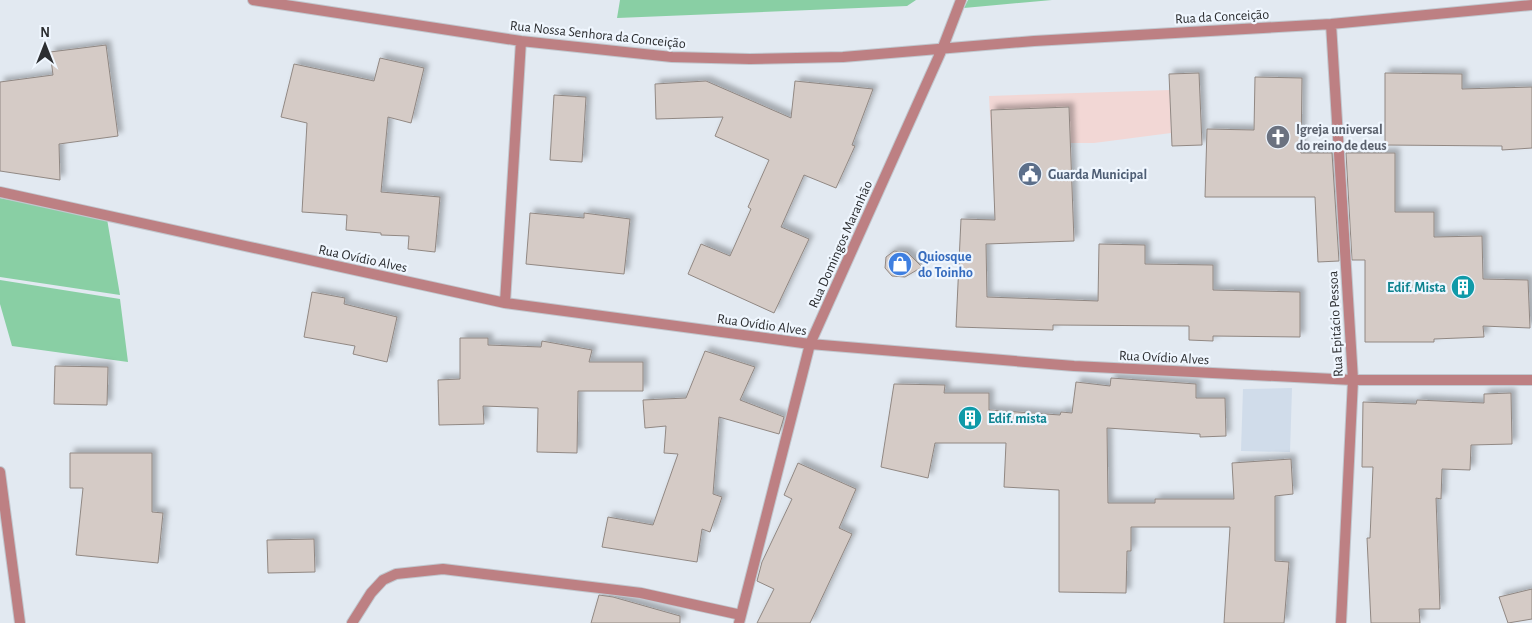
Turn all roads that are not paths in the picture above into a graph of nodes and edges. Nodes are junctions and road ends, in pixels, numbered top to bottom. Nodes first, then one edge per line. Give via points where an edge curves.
1 (253, 0) edge
2 (961, 0) edge
3 (1532, 5) edge
4 (1331, 24) junction
5 (521, 41) junction
6 (943, 47) junction
7 (0, 192) edge
8 (505, 303) junction
9 (810, 344) junction
10 (1353, 380) junction
11 (1532, 380) edge
12 (0, 472) edge
13 (740, 619) edge
14 (20, 623) edge
15 (352, 623) edge
16 (1341, 623) edge

1 - 5 street, Rua Nossa Senhora da Conceição
2 - 6 street, Rua Domingos Maranhão
3 - 4 street, Rua da Conceição
4 - 6 street, Rua da Conceição
4 - 10 street, Rua Epitácio Pessoa
5 - 6 street, Rua Nossa Senhora da Conceição via 672,57 750,59 843,57
5 - 8 street
6 - 9 street, Rua Domingos Maranhão
7 - 8 street, Rua Ovídio Alves
8 - 9 street, Rua Ovídio Alves
9 - 10 street, Rua Ovídio Alves via 1074,366
9 - 13 street, Rua Domingos Maranhão
10 - 11 street, Rua Ovídio Alves
10 - 16 street, Rua Epitácio Pessoa
12 - 14 street
13 - 15 street via 640,593 443,569 396,574 382,580

